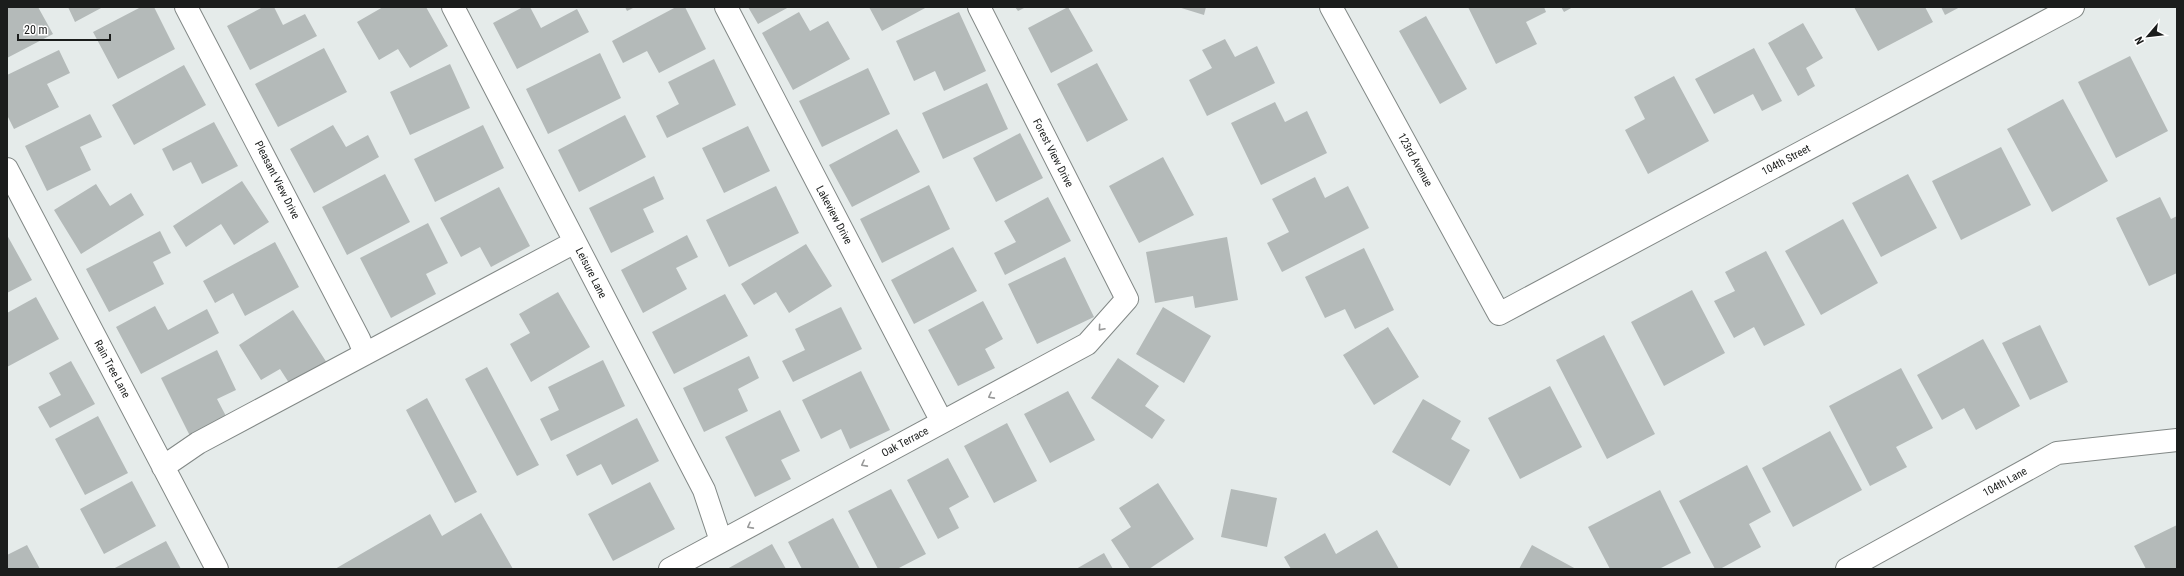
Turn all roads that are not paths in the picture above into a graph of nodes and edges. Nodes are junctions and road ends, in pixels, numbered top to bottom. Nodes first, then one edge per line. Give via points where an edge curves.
1 (186, 7) edge
2 (453, 7) edge
3 (726, 7) edge
4 (979, 7) edge
5 (1331, 7) edge
6 (2073, 7) edge
7 (7, 169) edge
8 (575, 242) junction
9 (1127, 299) joint
10 (1499, 314) joint
11 (365, 354) junction
12 (942, 422) junction
13 (2177, 440) edge
14 (163, 467) junction
15 (721, 541) junction
16 (217, 569) edge
17 (670, 569) edge
18 (1847, 569) edge

1 - 11 street, Pleasant View Drive
2 - 8 street, Leisure Lane
3 - 12 street, Lakeview Drive
4 - 9 street, Forest View Drive
5 - 10 street, 123rd Avenue
6 - 10 street, 104th Street
7 - 14 street, Rain Tree Lane
8 - 11 street
8 - 15 street, Leisure Lane via 704,490
9 -> 12 street, Oak Terrace via 1087,344
11 - 14 street via 198,443
12 -> 15 street, Oak Terrace
13 - 18 street, 104th Lane via 2056,453
14 - 16 street, Rain Tree Lane
15 - 17 street, Oak Terrace

